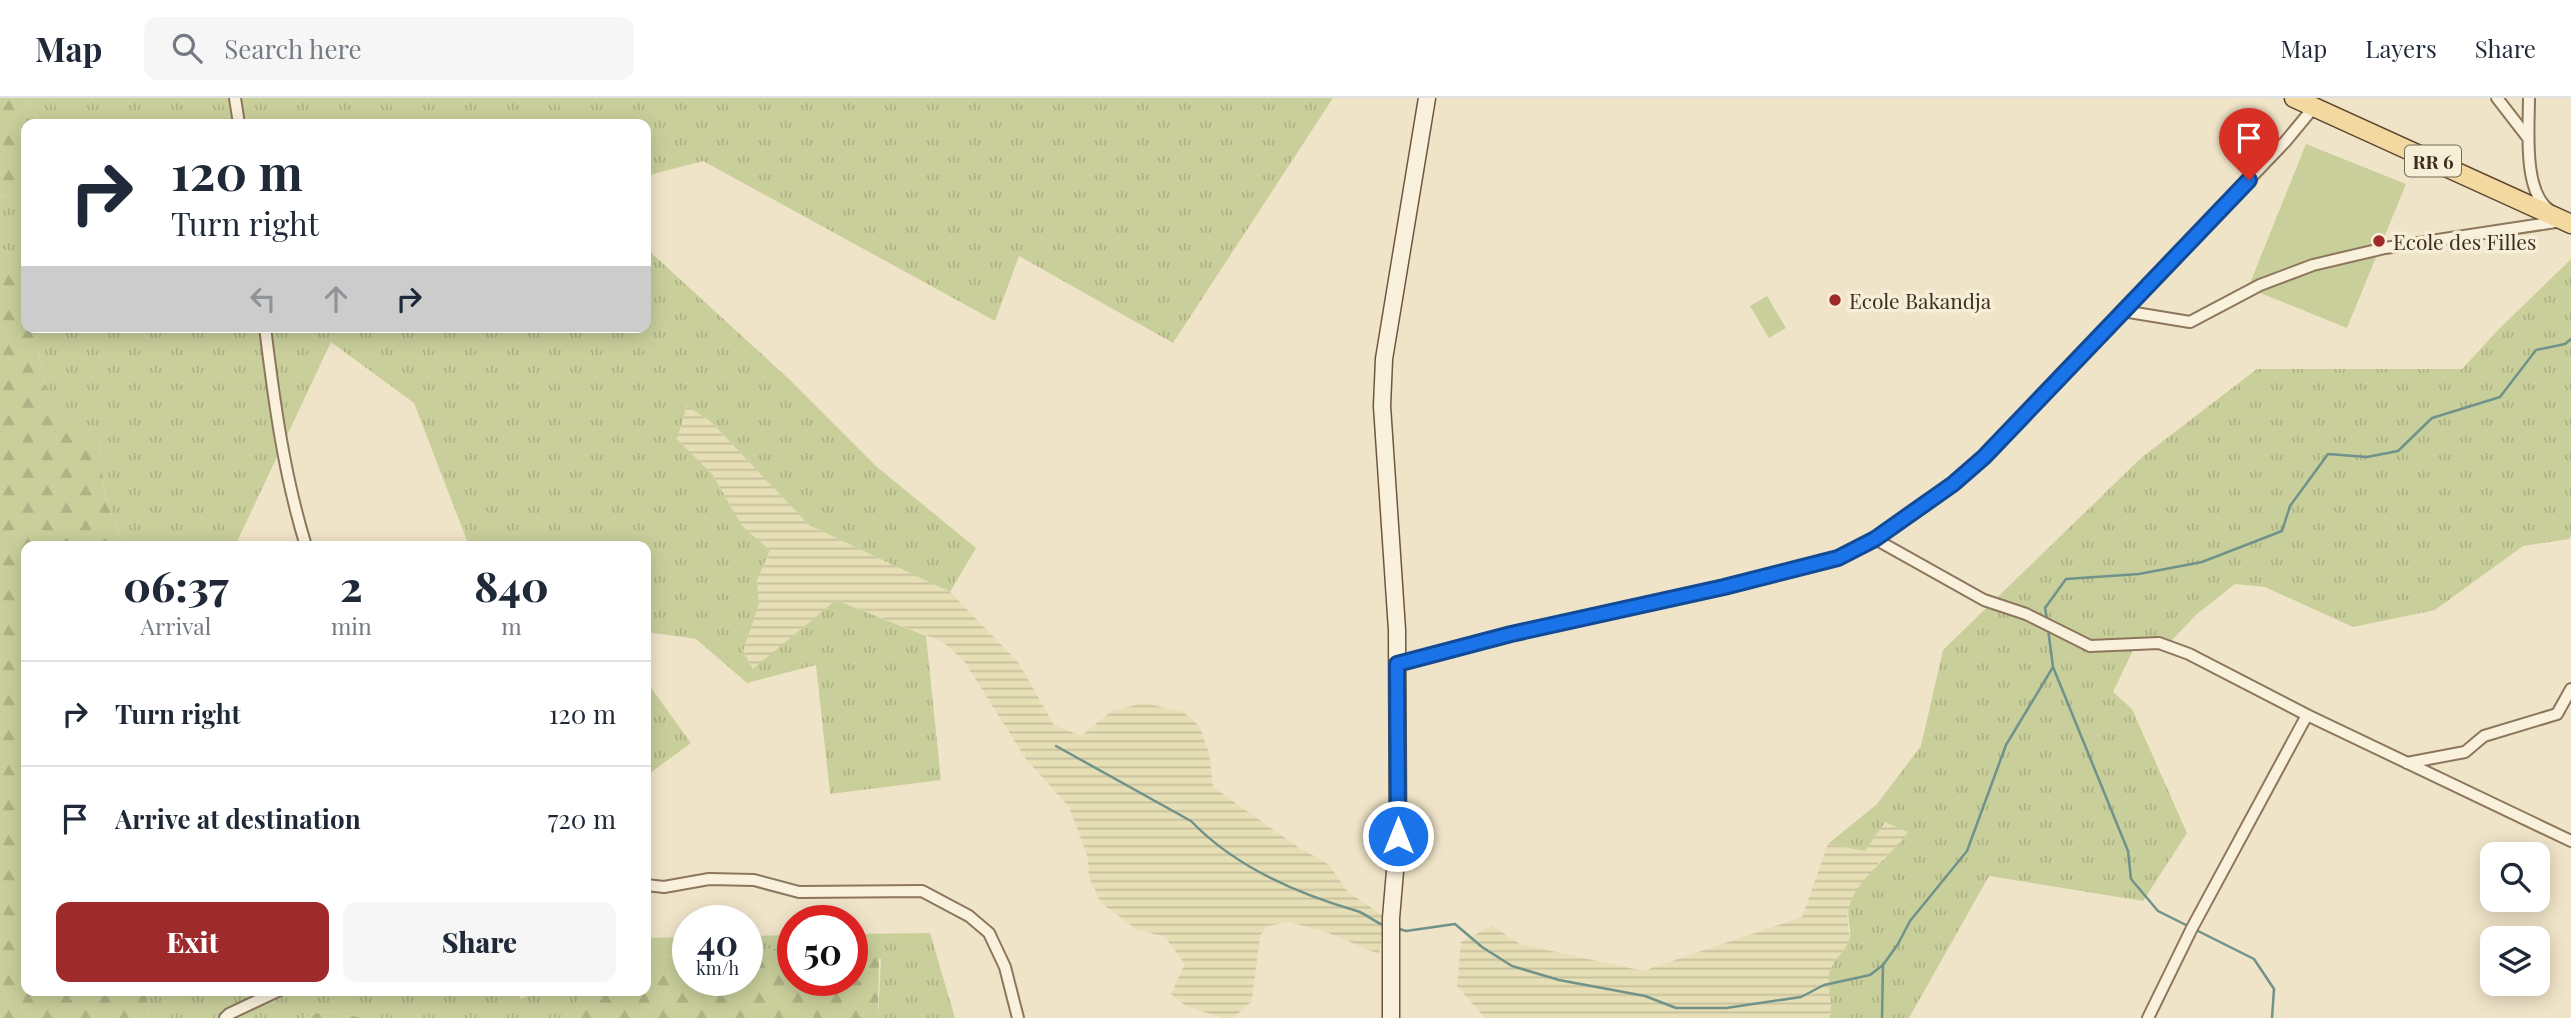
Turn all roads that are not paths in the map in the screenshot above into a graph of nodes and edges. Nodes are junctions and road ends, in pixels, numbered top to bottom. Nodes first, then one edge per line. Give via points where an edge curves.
1 (235, 98) edge
2 (1427, 98) edge
3 (2294, 98) edge
4 (2497, 98) edge
5 (2529, 98) edge
6 (2314, 107) junction
7 (238, 119) edge
8 (2529, 141) junction
9 (2569, 221) edge
10 (2123, 311) junction
11 (266, 333) edge
12 (1875, 539) junction
13 (305, 541) edge
14 (1397, 664) junction
15 (2571, 689) edge
16 (2307, 715) junction
17 (2407, 763) junction
18 (2571, 841) edge
19 (651, 886) edge
20 (266, 996) edge
21 (225, 1018) edge
22 (1018, 1018) edge
23 (1391, 1018) edge
24 (2148, 1018) edge

1 - 7 street
2 - 14 main road via 1384,359 1382,406
3 - 6 main road, RR 6
4 - 8 street
5 - 8 street
6 - 9 main road, RR 6
6 - 10 street
8 - 9 street via 2530,174 2541,203
9 - 10 street via 2385,248 2312,265 2260,285 2190,322
10 - 12 street via 1984,457
11 - 13 street via 290,491
12 - 14 street via 1838,558 1789,571
12 - 16 street via 1984,600 2026,614 2090,646 2158,643 2189,654
14 - 23 main road via 1398,836 1391,918
15 - 17 street via 2557,714 2484,736 2465,752
16 - 17 street
16 - 24 street
17 - 18 street
19 - 22 street via 709,879 754,880 799,892 922,891 969,916 989,933 1005,967
20 - 21 street

